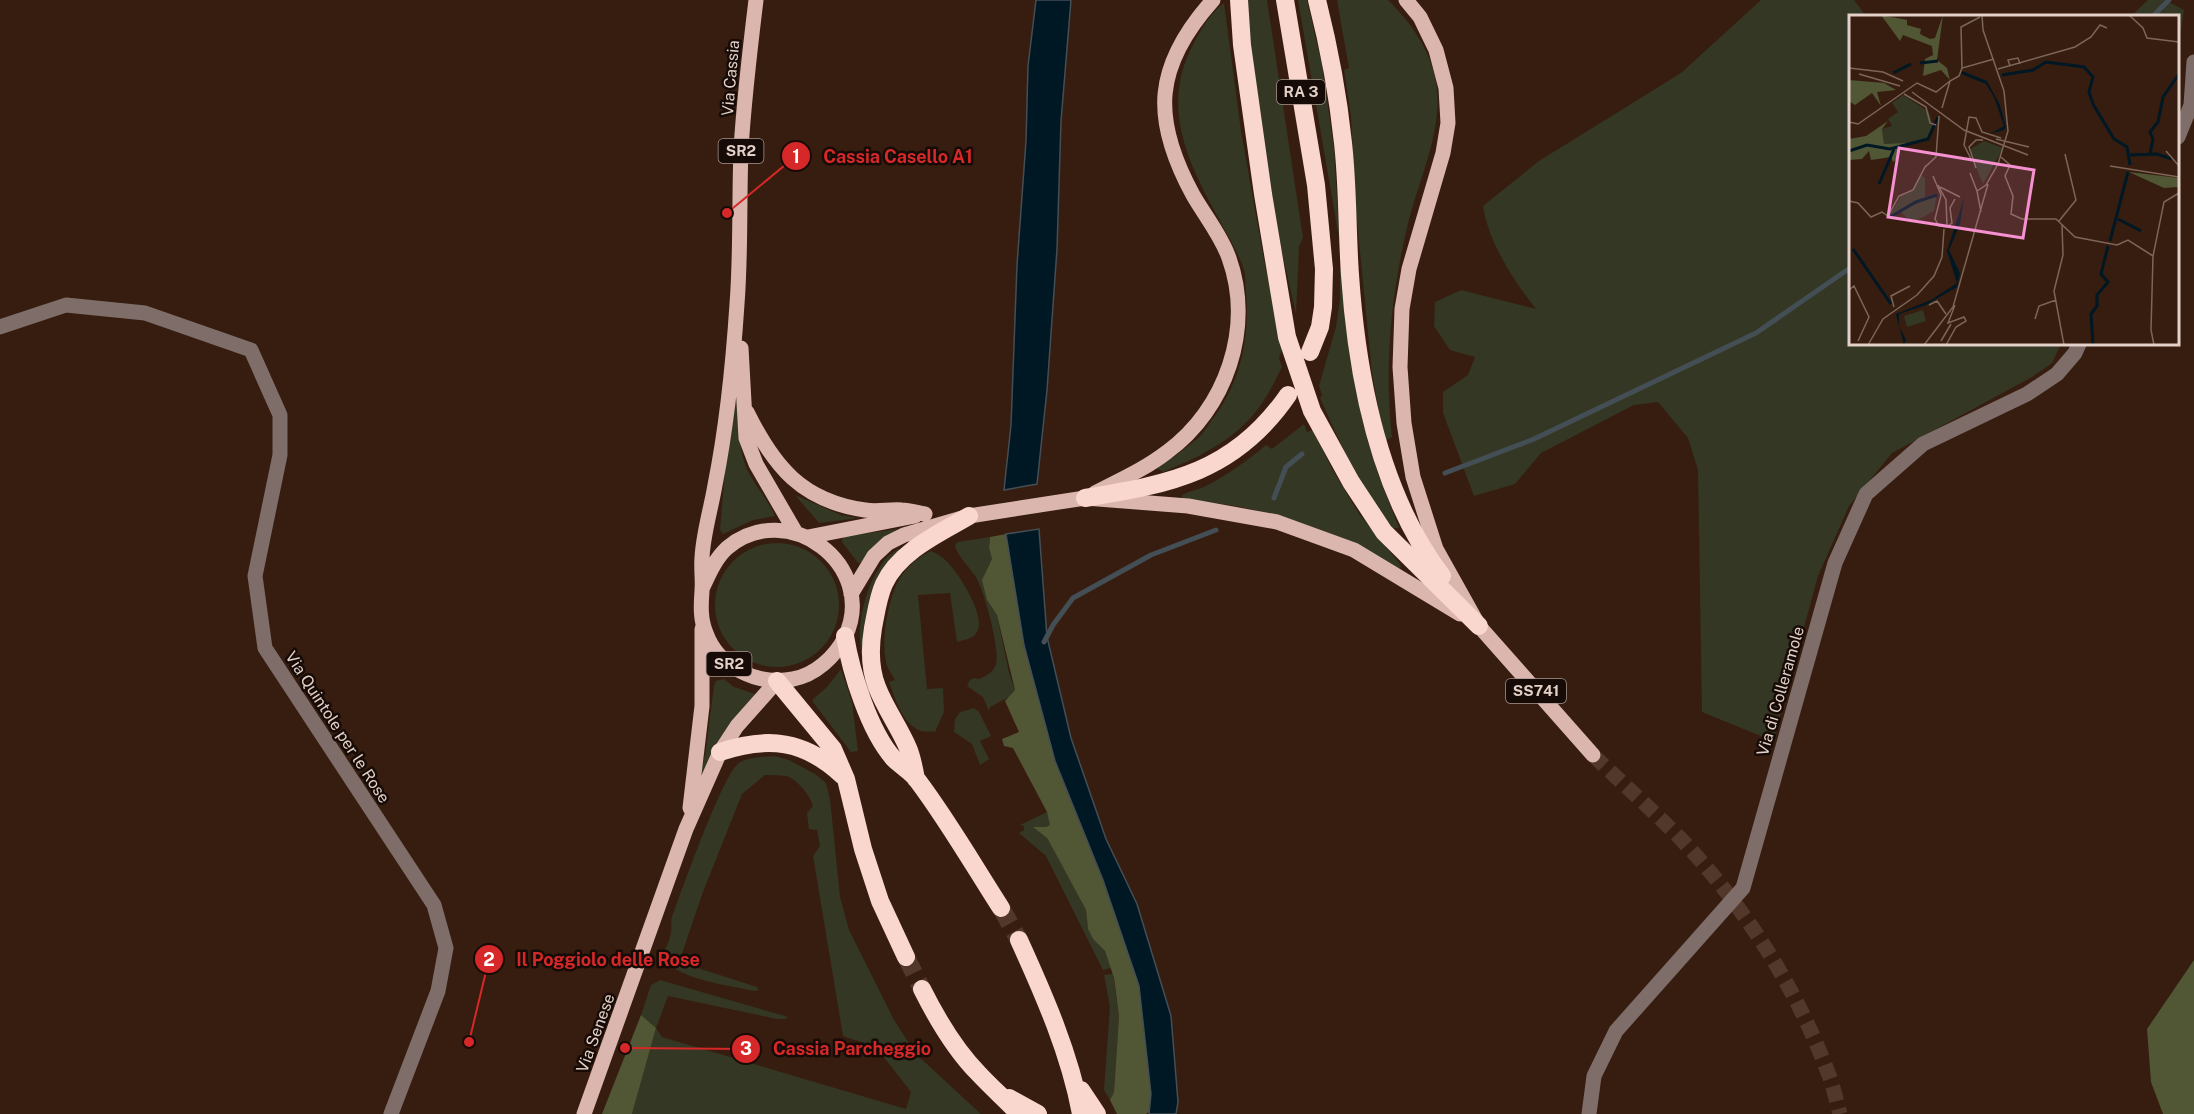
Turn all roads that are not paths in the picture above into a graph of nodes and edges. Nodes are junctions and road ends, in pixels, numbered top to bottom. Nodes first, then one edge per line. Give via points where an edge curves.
1 (756, 0) edge
2 (1213, 0) edge
3 (1239, 0) edge
4 (1285, 0) edge
5 (1317, 0) edge
6 (1406, 0) edge
7 (2194, 62) edge
8 (2179, 135) edge
9 (737, 303) junction
10 (0, 327) edge
11 (2079, 345) edge
12 (1310, 352) dead end
13 (1288, 395) dead end
14 (745, 409) junction
15 (1085, 498) junction
16 (925, 514) junction
17 (969, 516) junction
18 (802, 535) junction
19 (702, 589) junction
20 (851, 594) junction
21 (702, 620) junction
22 (1479, 626) junction
23 (846, 636) junction
24 (777, 681) junction
25 (720, 752) junction
26 (1593, 755) tunnel mouth
27 (916, 778) junction
28 (846, 779) junction
29 (686, 829) junction
30 (1001, 908) tunnel mouth
31 (1018, 940) tunnel mouth
32 (906, 957) tunnel mouth
33 (922, 989) tunnel mouth
34 (1075, 1081) junction
35 (1002, 1095) junction
36 (391, 1114) edge
37 (584, 1114) edge
38 (1019, 1114) edge
39 (1038, 1114) edge
40 (1081, 1114) edge
41 (1096, 1114) edge
42 (1589, 1114) edge

1 - 9 main road, Via Cassia / SR2 via 741,147
2 - 15 main road via 1182,40 1170,67 1164,99 1173,150 1229,257 1238,298 1235,349 1214,402 1193,429 1137,472
3 - 22 highway via 1263,194 1287,337 1312,411 1384,532
4 - 12 highway, RA 3 via 1316,185 1324,269 1321,317
5 - 22 highway via 1343,143 1356,346 1371,424 1402,510 1424,553
6 - 22 main road via 1420,17 1436,50 1446,88 1448,123 1402,309 1400,367 1404,423 1413,477 1436,549
7 - 8 street via 2191,105
9 - 14 main road, Via Cassia / SR2
9 - 19 main road, Via Cassia / SR2 via 726,427 702,557
10 - 36 street, Via Quintole per le Rose via 66,305 145,313 251,350 280,415 280,455 255,576 265,648 434,905 447,948 438,991
11 - 42 street, Via di Colleramole via 2057,374 2027,394 1923,444 1866,494 1835,563 1743,888 1616,1031 1594,1076
13 - 15 highway via 1252,437 1205,469 1147,488
14 - 16 main road via 777,464 803,487 833,504 868,511
14 - 18 main road, Via Cassia / SR2 via 746,438 756,464
15 - 17 main road
15 - 22 main road via 1188,507 1277,522 1354,550
16 - 17 main road
16 - 18 main road
17 - 20 main road via 922,528 888,543 874,556
17 - 27 highway via 901,561 884,584 877,606 872,637 876,685 908,749
18 - 19 main road, Via Cassia / SR2 via 772,531 748,536 728,548 712,566
18 - 20 main road, Via Cassia / SR2 via 837,560
19 - 21 main road, Via Cassia / SR2
20 - 23 main road, Via Cassia / SR2 via 852,611
21 - 24 main road, Via Cassia / SR2 via 711,645 729,664 751,677
21 - 29 main road, Via Senese / SR2 via 702,706
22 - 26 main road, SS741
23 - 24 main road, Via Cassia / SR2 via 825,663 800,677
23 - 27 highway via 849,661 870,716 893,758
24 - 25 main road, Via Senese / SR2
24 - 28 highway via 833,749
25 - 28 highway via 764,742 788,744 810,751
25 - 29 main road, Via Senese / SR2
27 - 30 highway
28 - 32 highway via 871,875
29 - 37 main road, Via Senese / SR2
31 - 34 highway
33 - 35 highway via 955,1045
34 - 40 highway
34 - 41 highway
35 - 38 highway
35 - 39 highway

